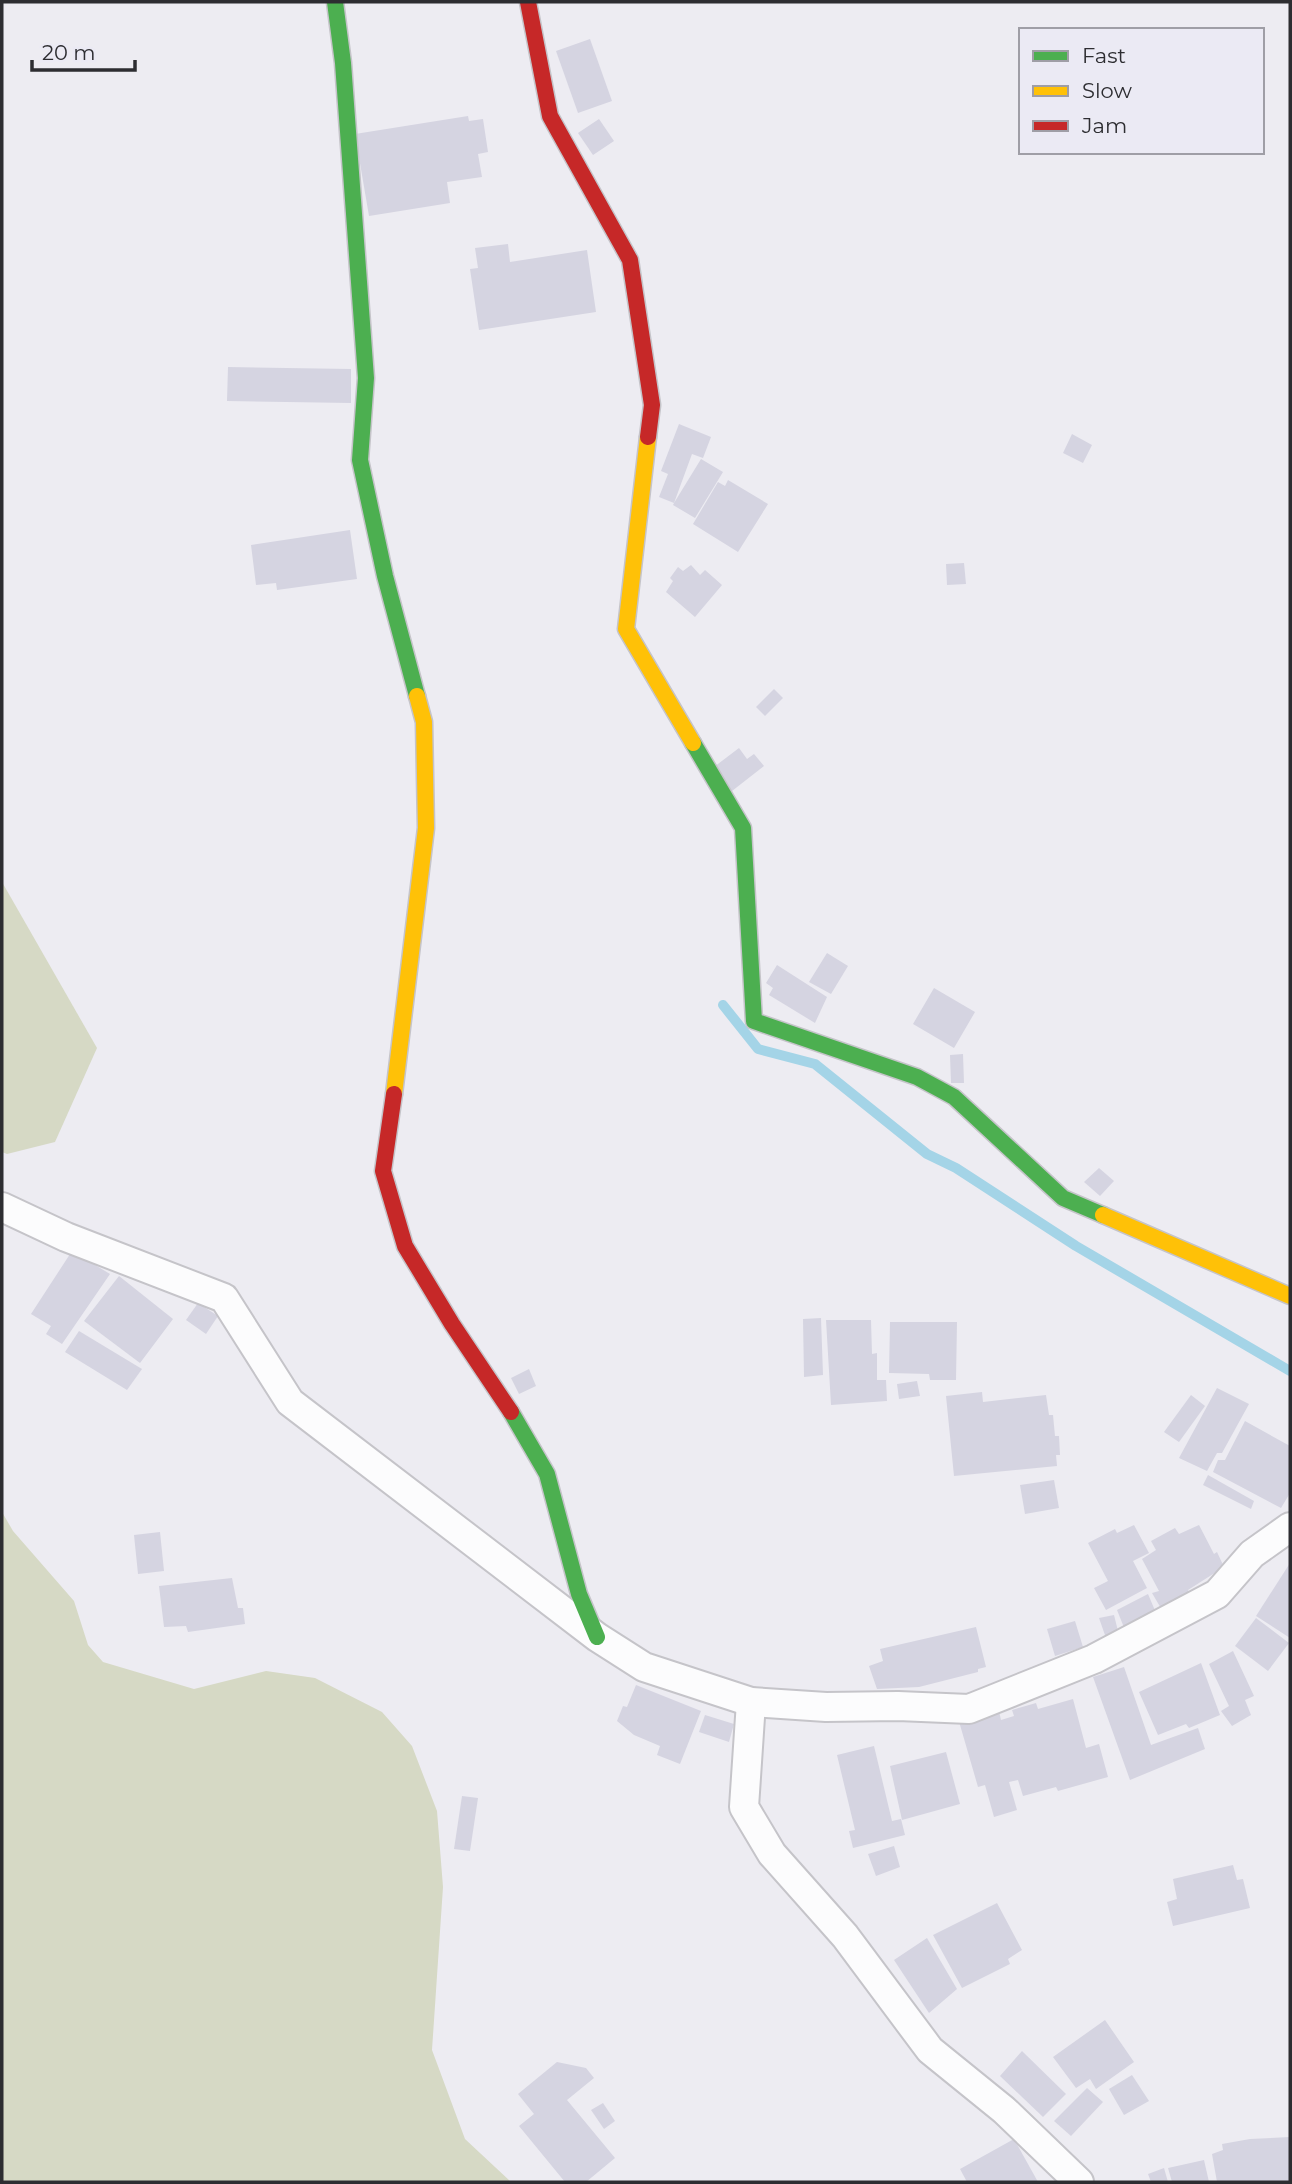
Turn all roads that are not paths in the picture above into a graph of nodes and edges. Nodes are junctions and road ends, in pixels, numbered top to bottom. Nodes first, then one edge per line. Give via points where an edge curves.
1 (335, 2) edge
2 (528, 2) edge
3 (2, 1207) edge
4 (1290, 1296) edge
5 (1290, 1527) edge
6 (597, 1637) junction
7 (751, 1702) junction
8 (1079, 2182) edge

1 - 6 street via 366,378 360,460 424,722 426,828 383,1171 405,1246 547,1474 579,1594
2 - 4 street via 550,116 630,260 652,405 626,629 743,828 754,1021 917,1077 954,1097 1063,1198
3 - 6 street via 224,1298 290,1402
5 - 7 street via 1252,1555 1217,1594 1094,1659 969,1709
6 - 7 street via 645,1667
7 - 8 street via 744,1807 772,1854 845,1936 930,2050 1004,2110

